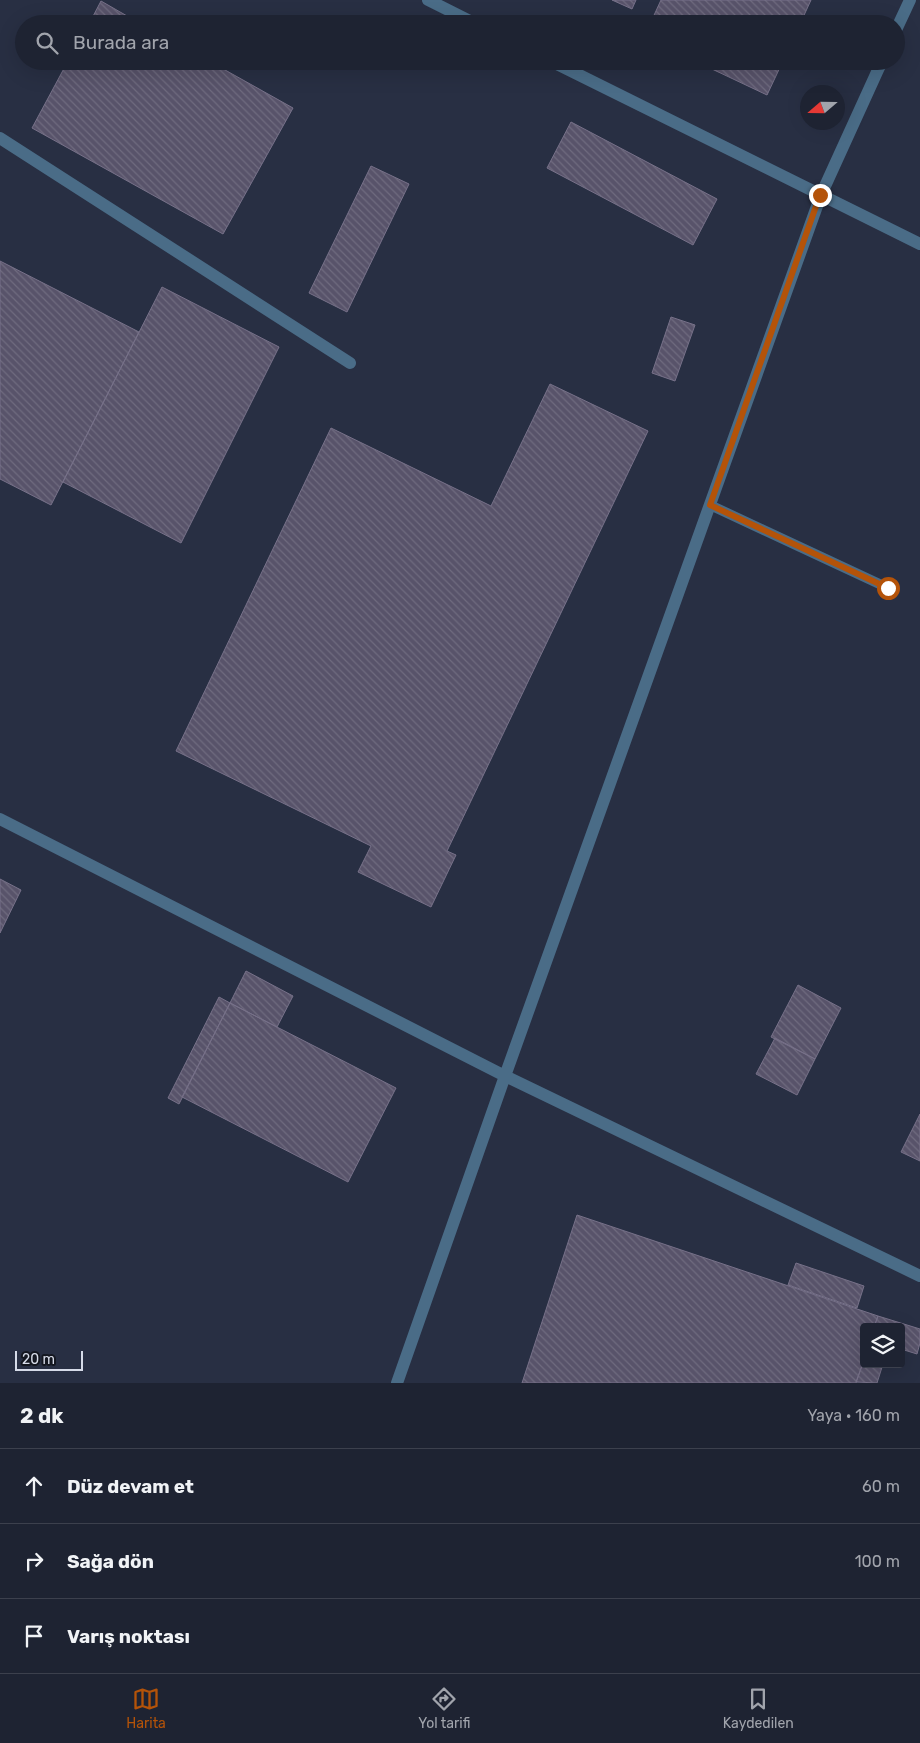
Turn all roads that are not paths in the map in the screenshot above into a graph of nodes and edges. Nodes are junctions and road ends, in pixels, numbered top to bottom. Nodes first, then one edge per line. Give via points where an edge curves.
1 (428, 0) edge
2 (910, 0) edge
3 (458, 15) edge
4 (903, 15) edge
5 (569, 70) edge
6 (878, 70) edge
7 (0, 138) edge
8 (820, 195) junction
9 (920, 244) edge
10 (350, 363) dead end
11 (710, 505) junction
12 (888, 588) dead end
13 (0, 819) edge
14 (505, 1076) junction
15 (920, 1276) edge
16 (397, 1383) edge

1 - 3 street
2 - 4 street
5 - 8 street
6 - 8 street
7 - 10 street
8 - 9 street
8 - 11 street
11 - 12 lane
11 - 14 street
13 - 14 street
14 - 15 street
14 - 16 street

